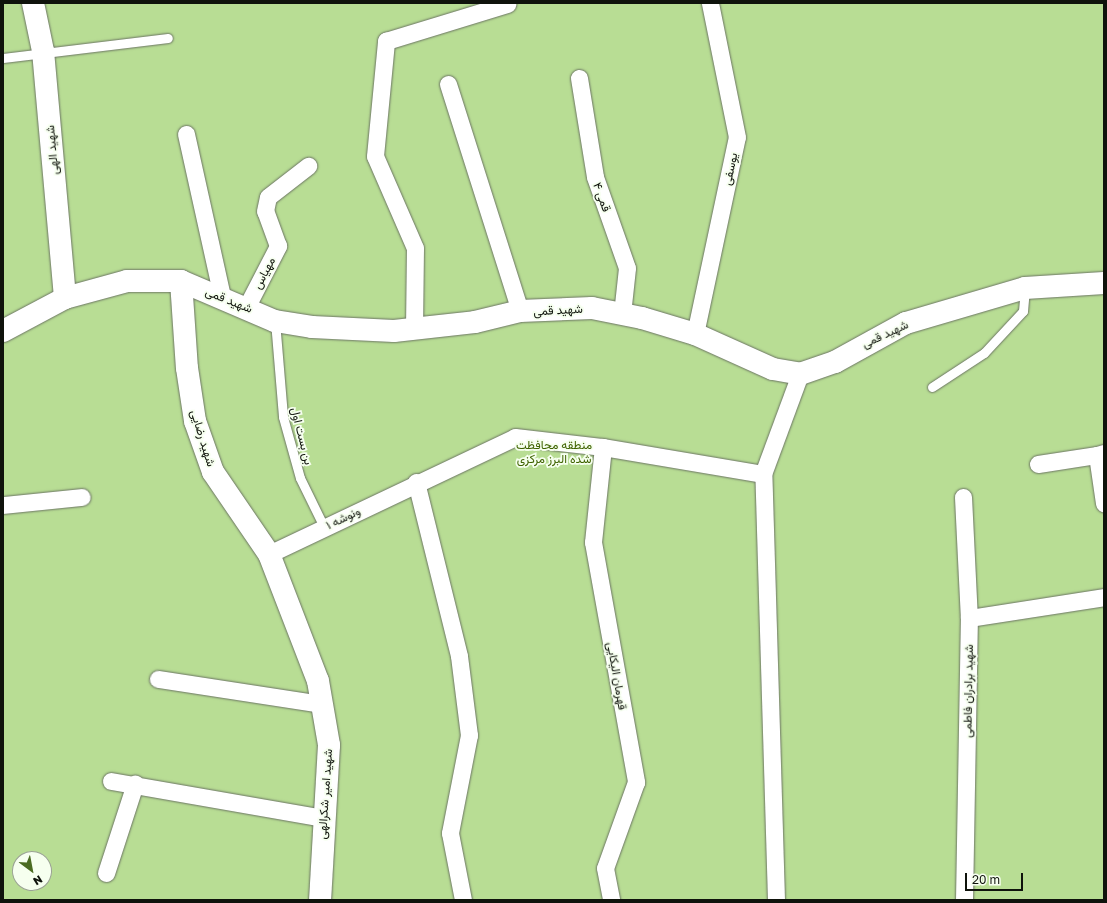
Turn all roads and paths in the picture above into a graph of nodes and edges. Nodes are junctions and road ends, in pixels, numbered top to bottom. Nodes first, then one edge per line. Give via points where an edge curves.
1 (33, 3) edge
2 (710, 3) edge
3 (507, 4) dead end
4 (168, 38) dead end
5 (43, 51) junction
6 (3, 58) edge
7 (579, 78) dead end
8 (448, 84) dead end
9 (186, 134) dead end
10 (308, 166) dead end
11 (181, 281) junction
12 (1104, 283) edge
13 (1025, 288) junction
14 (222, 297) junction
15 (65, 298) junction
16 (247, 306) junction
17 (520, 312) junction
18 (622, 314) junction
19 (275, 321) junction
20 (414, 329) junction
21 (3, 331) edge
22 (695, 334) junction
23 (800, 374) junction
24 (932, 387) dead end
25 (603, 447) junction
26 (1100, 454) edge
27 (1038, 464) dead end
28 (763, 474) junction
29 (416, 482) junction
30 (82, 497) dead end
31 (963, 497) dead end
32 (1104, 503) edge
33 (3, 505) edge
34 (324, 527) junction
35 (269, 554) junction
36 (1104, 597) edge
37 (969, 618) junction
38 (158, 679) dead end
39 (322, 704) junction
40 (112, 780) dead end
41 (134, 784) junction
42 (323, 818) junction
43 (106, 873) dead end
44 (320, 900) edge
45 (463, 900) edge
46 (611, 900) edge
47 (776, 900) edge
48 (964, 900) edge

1 - 5 street, شهید الهی
2 - 22 street, یوسفی via 736,137
3 - 20 street via 386,41 375,156 415,248
4 - 5 lane
5 - 6 lane
5 - 15 street, شهید الهی
7 - 18 street, قمی ۴ via 595,177 628,268
8 - 17 street
9 - 14 street
10 - 16 street, مهیاس via 268,197 265,211 278,246
11 - 14 street, شهید قمی
11 - 15 street, شهید قمی via 127,281
11 - 35 street, شهید رضایی via 187,368 195,421 213,472
12 - 13 street, شهید قمی
13 - 23 street, شهید قمی via 906,323 834,362
13 - 24 lane via 1023,311 984,353
14 - 16 street, شهید قمی
15 - 21 street, شهید قمی
16 - 19 street, شهید قمی
17 - 18 street, شهید قمی via 592,308
17 - 20 street, شهید قمی via 475,322
18 - 22 street, شهید قمی
19 - 20 street, شهید قمی via 312,327
19 - 34 lane, بن بست اول via 283,416 300,478
22 - 23 street, شهید قمی via 772,369
23 - 28 street
25 - 28 street, ونوشه ۱
25 - 29 street, ونوشه ۱ via 515,437
25 - 46 street, قهرمان الیکایی via 593,542 636,782 605,868
26 - 27 street
26 - 32 street
28 - 47 street
29 - 34 street, ونوشه ۱
29 - 45 street via 459,656 469,735 450,834
30 - 33 street
31 - 37 street, شهید برادران فاطمی
34 - 35 street, ونوشه ۱
35 - 39 street, شهید امیر شکرالهی via 318,681
36 - 37 street
37 - 48 street, شهید برادران فاطمی
38 - 39 street
39 - 42 street, شهید امیر شکرالهی via 329,744
40 - 41 street
41 - 42 street
41 - 43 street
42 - 44 street, شهید امیر شکرالهی

